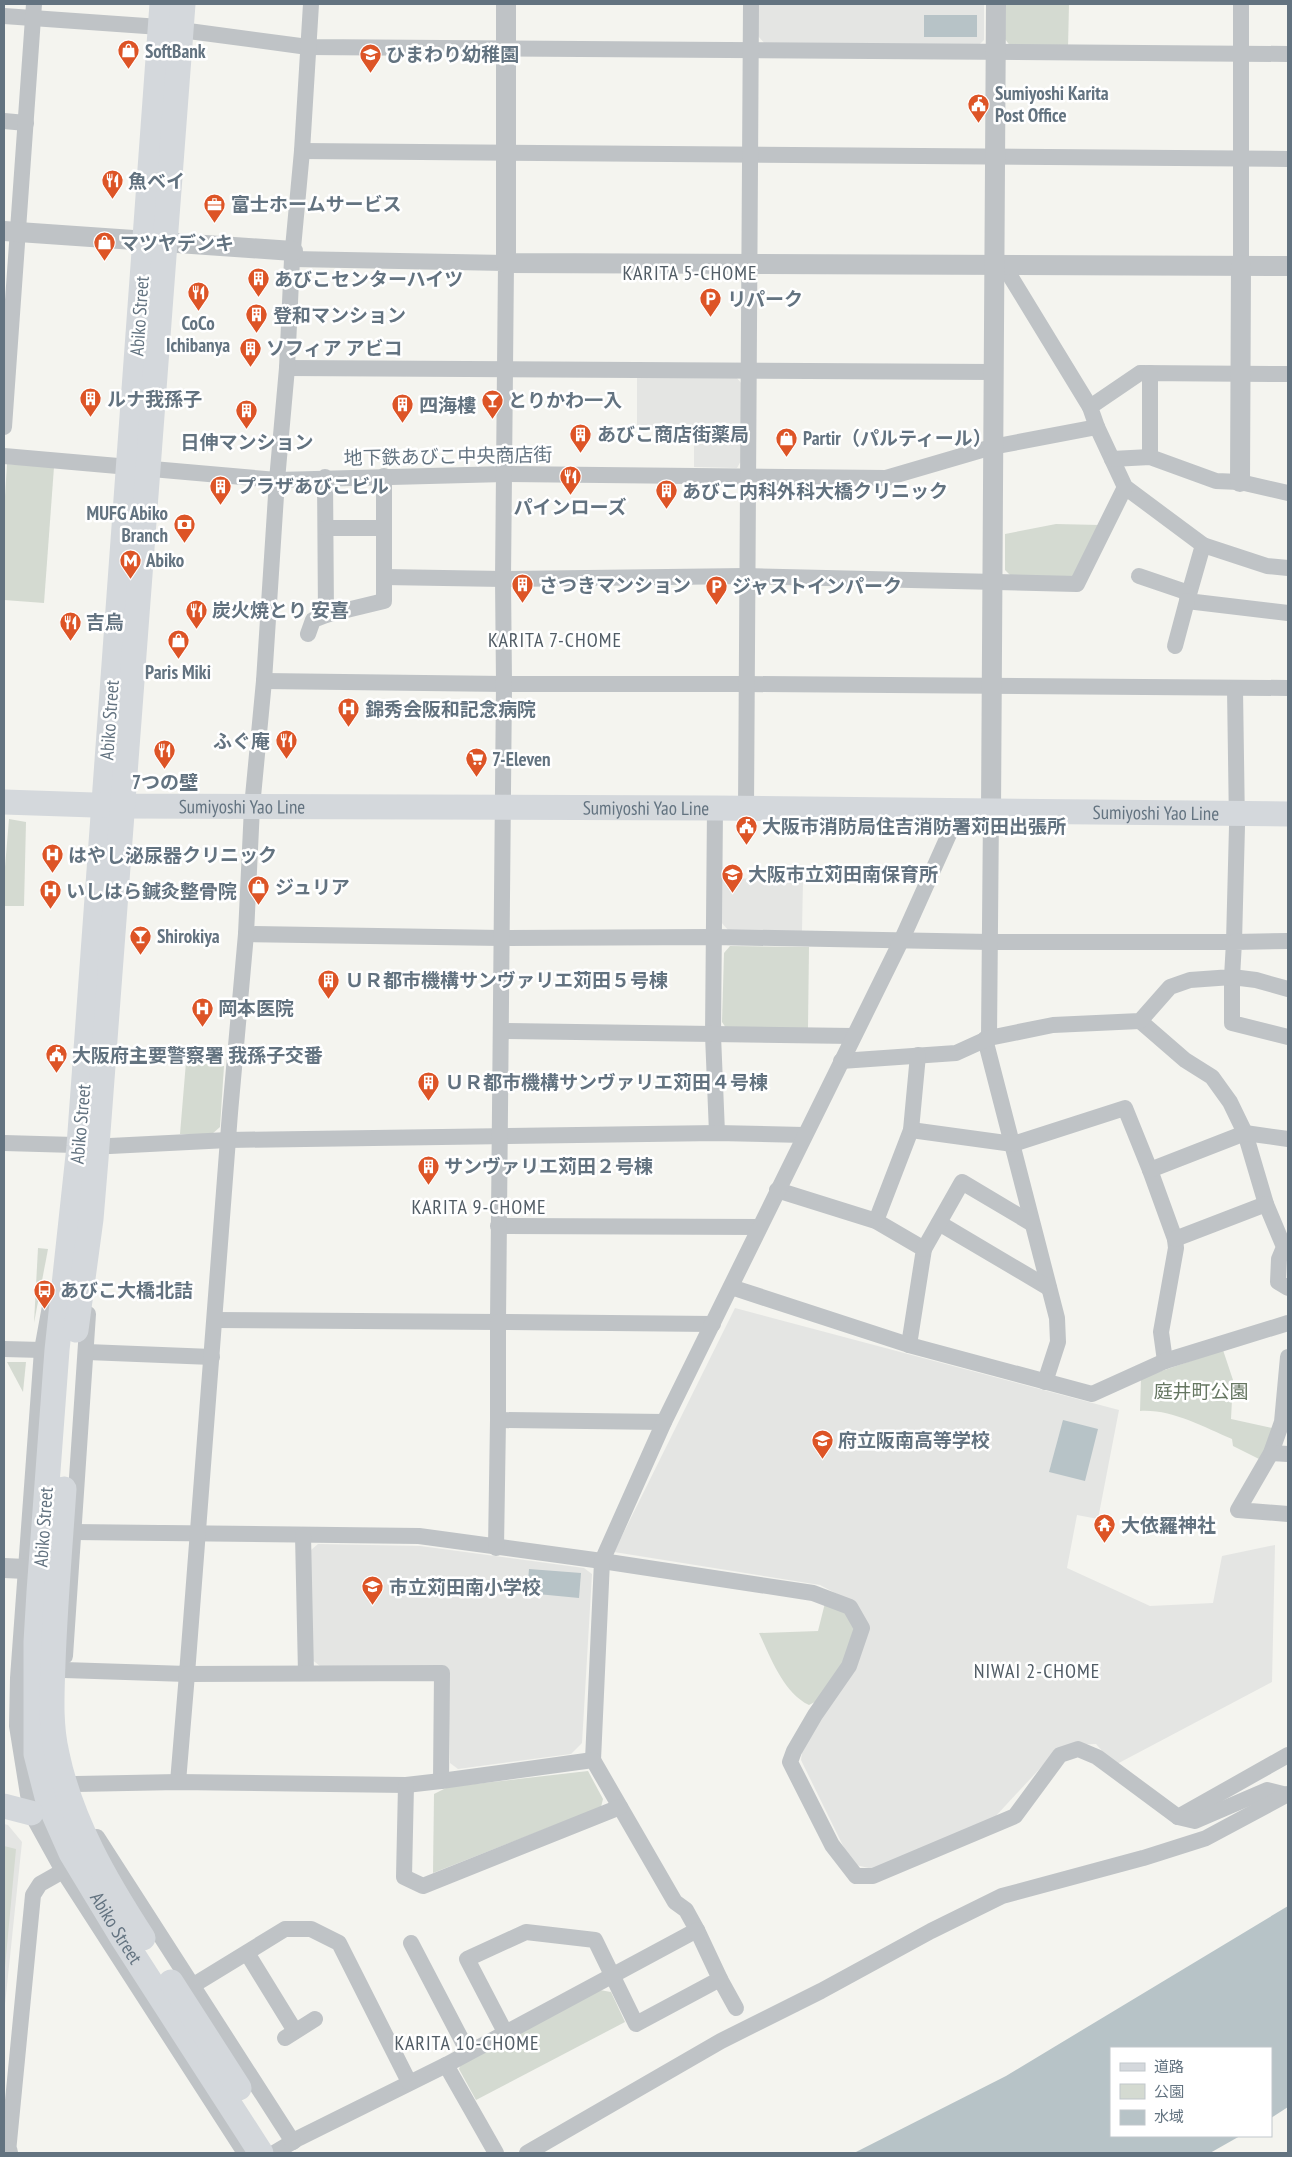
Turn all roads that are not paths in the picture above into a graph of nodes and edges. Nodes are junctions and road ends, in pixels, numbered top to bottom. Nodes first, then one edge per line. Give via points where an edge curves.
1 (183, 4) edge
2 (311, 4) edge
3 (506, 4) edge
4 (751, 4) edge
5 (996, 4) edge
6 (1241, 4) edge
7 (34, 11) edge
8 (4, 16) edge
9 (168, 20) edge
10 (308, 47) junction
11 (506, 49) junction
12 (751, 50) junction
13 (996, 53) junction
14 (1241, 54) junction
15 (1288, 54) edge
16 (4, 121) edge
17 (26, 123) junction
18 (302, 151) junction
19 (506, 153) junction
20 (750, 156) junction
21 (996, 157) junction
22 (1240, 159) junction
23 (1288, 159) edge
24 (10, 231) edge
25 (155, 243) junction
26 (293, 255) junction
27 (506, 263) junction
28 (749, 264) junction
29 (999, 266) junction
30 (1241, 266) junction
31 (1288, 266) edge
32 (7, 348) edge
33 (287, 368) junction
34 (505, 369) junction
35 (748, 371) junction
36 (993, 372) junction
37 (1150, 373) junction
38 (1240, 374) junction
39 (1288, 374) edge
40 (1090, 407) junction
41 (4, 427) edge
42 (1097, 427) junction
43 (992, 447) junction
44 (4, 456) edge
45 (1150, 457) junction
46 (1112, 459) junction
47 (138, 467) junction
48 (505, 474) junction
49 (384, 476) junction
50 (325, 477) junction
51 (748, 477) junction
52 (277, 480) junction
53 (1240, 482) junction
54 (1125, 487) junction
55 (1288, 493) edge
56 (326, 528) junction
57 (384, 528) junction
58 (1203, 545) junction
59 (1288, 568) edge
60 (746, 576) junction
61 (1139, 576) dead end
62 (384, 577) junction
63 (503, 579) junction
64 (992, 582) junction
65 (1188, 597) junction
66 (1288, 613) edge
67 (326, 615) junction
68 (308, 634) dead end
69 (1174, 646) dead end
70 (264, 681) junction
71 (504, 684) junction
72 (747, 684) junction
73 (992, 686) junction
74 (1288, 688) edge
75 (1235, 689) junction
76 (4, 802) edge
77 (113, 805) junction
78 (252, 807) junction
79 (503, 807) junction
80 (715, 808) junction
81 (746, 809) junction
82 (959, 812) junction
83 (991, 812) junction
84 (1237, 814) junction
85 (1288, 814) edge
86 (246, 934) junction
87 (714, 937) junction
88 (501, 938) junction
89 (902, 939) junction
90 (1288, 941) edge
91 (990, 942) junction
92 (1234, 942) junction
93 (1232, 977) junction
94 (1288, 989) edge
95 (1140, 1021) junction
96 (501, 1031) junction
97 (713, 1035) junction
98 (853, 1036) junction
99 (1288, 1037) edge
100 (987, 1038) junction
101 (918, 1056) junction
102 (840, 1061) junction
103 (911, 1130) junction
104 (717, 1133) junction
105 (1245, 1133) junction
106 (804, 1135) junction
107 (500, 1137) junction
108 (1288, 1139) edge
109 (228, 1140) junction
110 (4, 1143) edge
111 (1013, 1144) junction
112 (88, 1146) junction
113 (1150, 1170) junction
114 (777, 1190) junction
115 (1266, 1204) junction
116 (82, 1211) junction
117 (876, 1221) junction
118 (938, 1223) junction
119 (1031, 1223) junction
120 (498, 1226) junction
121 (759, 1227) junction
122 (1174, 1239) junction
123 (924, 1249) junction
124 (731, 1287) junction
125 (1049, 1288) junction
126 (1288, 1288) edge
127 (215, 1320) junction
128 (498, 1322) junction
129 (1288, 1323) edge
130 (713, 1324) junction
131 (909, 1345) junction
132 (4, 1349) edge
133 (42, 1350) junction
134 (87, 1352) junction
135 (212, 1357) junction
136 (1288, 1357) edge
137 (1165, 1361) junction
138 (1046, 1382) junction
139 (498, 1420) junction
140 (664, 1422) junction
141 (1271, 1453) junction
142 (1288, 1454) edge
143 (1288, 1514) edge
144 (73, 1532) junction
145 (199, 1534) junction
146 (302, 1535) junction
147 (496, 1548) junction
148 (602, 1560) junction
149 (4, 1568) edge
150 (26, 1569) junction
151 (48, 1592) junction
152 (64, 1670) junction
153 (306, 1673) junction
154 (187, 1674) junction
155 (63, 1721) junction
156 (17, 1726) junction
157 (1288, 1755) edge
158 (593, 1760) junction
159 (441, 1781) junction
160 (178, 1782) junction
161 (76, 1784) junction
162 (406, 1785) junction
163 (1288, 1795) edge
164 (4, 1806) edge
165 (620, 1806) junction
166 (31, 1813) junction
167 (1178, 1817) junction
168 (91, 1827) junction
169 (62, 1871) junction
170 (148, 1918) junction
171 (697, 1930) junction
172 (110, 1945) junction
173 (247, 1952) junction
174 (412, 1954) dead end
175 (612, 1974) junction
176 (720, 1979) junction
177 (192, 1986) junction
178 (736, 2008) dead end
179 (315, 2019) dead end
180 (505, 2032) junction
181 (468, 2052) junction
182 (446, 2065) junction
183 (409, 2082) junction
184 (286, 2148) edge
185 (8, 2153) edge
186 (245, 2153) edge
187 (261, 2153) edge
188 (274, 2153) edge
189 (496, 2153) edge
190 (528, 2153) edge

1 - 9 main road, Abiko Street
2 - 10 street
3 - 11 street
4 - 12 street
5 - 13 street
6 - 14 street
7 - 8 street
7 - 9 street
7 - 17 street
9 - 10 street
9 - 25 main road, Abiko Street
10 - 11 street
10 - 18 street
11 - 12 street
11 - 19 street
12 - 13 street
12 - 20 street
13 - 14 street
13 - 21 street
14 - 15 street
14 - 22 street
16 - 17 street
17 - 24 street
18 - 19 street
18 - 26 street
19 - 20 street
19 - 27 street
20 - 21 street
20 - 28 street
21 - 22 street
21 - 29 street
22 - 23 street
22 - 30 street
24 - 25 street
24 - 32 street
25 - 26 street
25 - 47 main road, Abiko Street
26 - 27 street
26 - 33 street
27 - 28 street
27 - 34 street
28 - 29 street
28 - 35 street
29 - 30 street
29 - 36 street
29 - 40 street
30 - 31 street
30 - 38 street
32 - 41 street
33 - 34 street
33 - 52 street
34 - 35 street
34 - 48 street
35 - 36 street
35 - 51 street
36 - 43 street
37 - 38 street
37 - 40 street via 1140,373
37 - 45 street
38 - 39 street
38 - 53 street
40 - 42 street
42 - 43 street, 地下鉄あびこ中央商店街
42 - 46 street
43 - 51 street, 地下鉄あびこ中央商店街 via 886,478
43 - 64 street
44 - 47 street, 地下鉄あびこ中央商店街
45 - 46 street
45 - 53 street via 1216,481
46 - 54 street
47 - 52 street, 地下鉄あびこ中央商店街
47 - 77 main road, Abiko Street
48 - 49 street, 地下鉄あびこ中央商店街
48 - 51 street, 地下鉄あびこ中央商店街
48 - 63 street
49 - 50 street, 地下鉄あびこ中央商店街
49 - 57 street
50 - 52 street, 地下鉄あびこ中央商店街
50 - 56 street
51 - 60 street
52 - 70 street
53 - 55 street
54 - 58 street
54 - 64 street via 1077,584
56 - 57 street
56 - 67 street
57 - 62 street
58 - 59 street via 1268,566
58 - 65 street
60 - 63 street
60 - 64 street
60 - 72 street
61 - 65 street
62 - 63 street
62 - 67 street via 384,601
63 - 71 street
64 - 73 street
65 - 66 street
65 - 69 street
67 - 68 street via 314,620
70 - 71 street
70 - 78 street
71 - 72 street
71 - 79 street
72 - 73 street
72 - 81 street
73 - 75 street
73 - 83 street
74 - 75 street
75 - 84 street
76 - 77 main road, Sumiyoshi Yao Line
77 - 78 main road, Sumiyoshi Yao Line
77 - 112 main road, Abiko Street
78 - 79 main road, Sumiyoshi Yao Line
78 - 86 street
79 - 80 main road, Sumiyoshi Yao Line
79 - 88 street
80 - 81 main road, Sumiyoshi Yao Line
80 - 87 street
81 - 82 main road, Sumiyoshi Yao Line
82 - 83 main road, Sumiyoshi Yao Line
82 - 89 street
83 - 84 main road, Sumiyoshi Yao Line
83 - 91 street
84 - 85 main road, Sumiyoshi Yao Line
84 - 92 street
86 - 88 street
86 - 109 street
87 - 88 street
87 - 89 street
87 - 97 street
88 - 96 street
89 - 91 street
89 - 98 street
90 - 92 street
91 - 92 street
91 - 100 street
92 - 93 street
93 - 94 street
93 - 95 street via 1190,980 1170,986
93 - 99 street via 1232,1023
95 - 100 street via 1053,1025
95 - 105 street via 1185,1060 1212,1077 1230,1102
96 - 97 street
96 - 107 street
97 - 98 street
97 - 104 street
98 - 102 street
100 - 101 street via 956,1053
100 - 111 street
101 - 102 street
101 - 103 street
102 - 106 street
103 - 111 street
103 - 117 street
104 - 106 street
104 - 107 street
105 - 108 street
105 - 113 street
105 - 115 street
106 - 114 street
107 - 109 street
107 - 120 street
109 - 112 street
109 - 127 street
110 - 112 street
111 - 113 street via 1125,1108
111 - 119 street
112 - 116 main road, Abiko Street
113 - 122 street
114 - 117 street
114 - 121 street
115 - 122 street
115 - 126 street via 1284,1247 1279,1259 1278,1282
116 - 133 street
116 - 134 street
116 - 151 main road, Abiko Street via 57,1350
117 - 123 street
118 - 119 street via 962,1182
118 - 123 street
118 - 125 street
119 - 125 street
120 - 121 street
120 - 128 street
121 - 124 street
122 - 137 street via 1176,1248 1161,1332
123 - 131 street
124 - 130 street
124 - 131 street
125 - 138 street via 1057,1318 1058,1342
127 - 128 street
127 - 135 street
128 - 130 street
128 - 139 street
129 - 137 street
130 - 140 street
131 - 138 street
132 - 133 street
133 - 150 street
134 - 135 street
134 - 144 street
135 - 145 street
136 - 141 street via 1282,1422
137 - 138 street via 1092,1394
139 - 140 street
139 - 147 street
140 - 148 street
141 - 142 street
141 - 143 street via 1238,1510
144 - 145 street
144 - 152 street
145 - 146 street
145 - 154 street
146 - 147 street via 420,1536
146 - 153 street
147 - 148 street
148 - 158 street
148 - 167 street via 812,1593 850,1606 862,1628 849,1666 815,1715 790,1762 832,1845 856,1876 873,1876 1015,1816 1060,1755 1078,1749 1097,1757
149 - 150 street
150 - 156 street
151 - 184 main road, Abiko Street via 56,1752 82,1832 139,1932
151 - 187 main road, Abiko Street via 36,1642 36,1754 48,1801 71,1853 118,1931
152 - 154 street
152 - 155 street
153 - 154 street
153 - 159 street via 442,1673
154 - 160 street
155 - 156 street via 47,1715 31,1716
155 - 161 street
156 - 166 street
157 - 167 street
158 - 159 street
158 - 165 street
159 - 162 street
160 - 161 street
160 - 162 street
161 - 168 street
162 - 165 street via 404,1877 423,1886
163 - 167 street via 1267,1790 1195,1821
163 - 190 street via 1206,1838 1002,1896 721,2041
164 - 166 main road
165 - 171 street via 675,1902 686,1910
166 - 168 street
166 - 169 street
168 - 170 street
169 - 172 street
169 - 185 street via 40,1884 33,1895
170 - 172 street via 148,1934 123,1949
170 - 177 street
171 - 175 street
171 - 176 street
172 - 186 street
173 - 177 street
173 - 179 street via 290,2035
173 - 183 street via 285,1929 311,1929 339,1943
174 - 181 street
175 - 176 street via 636,2024
175 - 180 street
175 - 180 street via 595,1940 526,1932 467,1959
176 - 178 street
177 - 184 street
180 - 181 street
181 - 182 street
182 - 183 street
182 - 189 street
183 - 184 street
184 - 188 street

